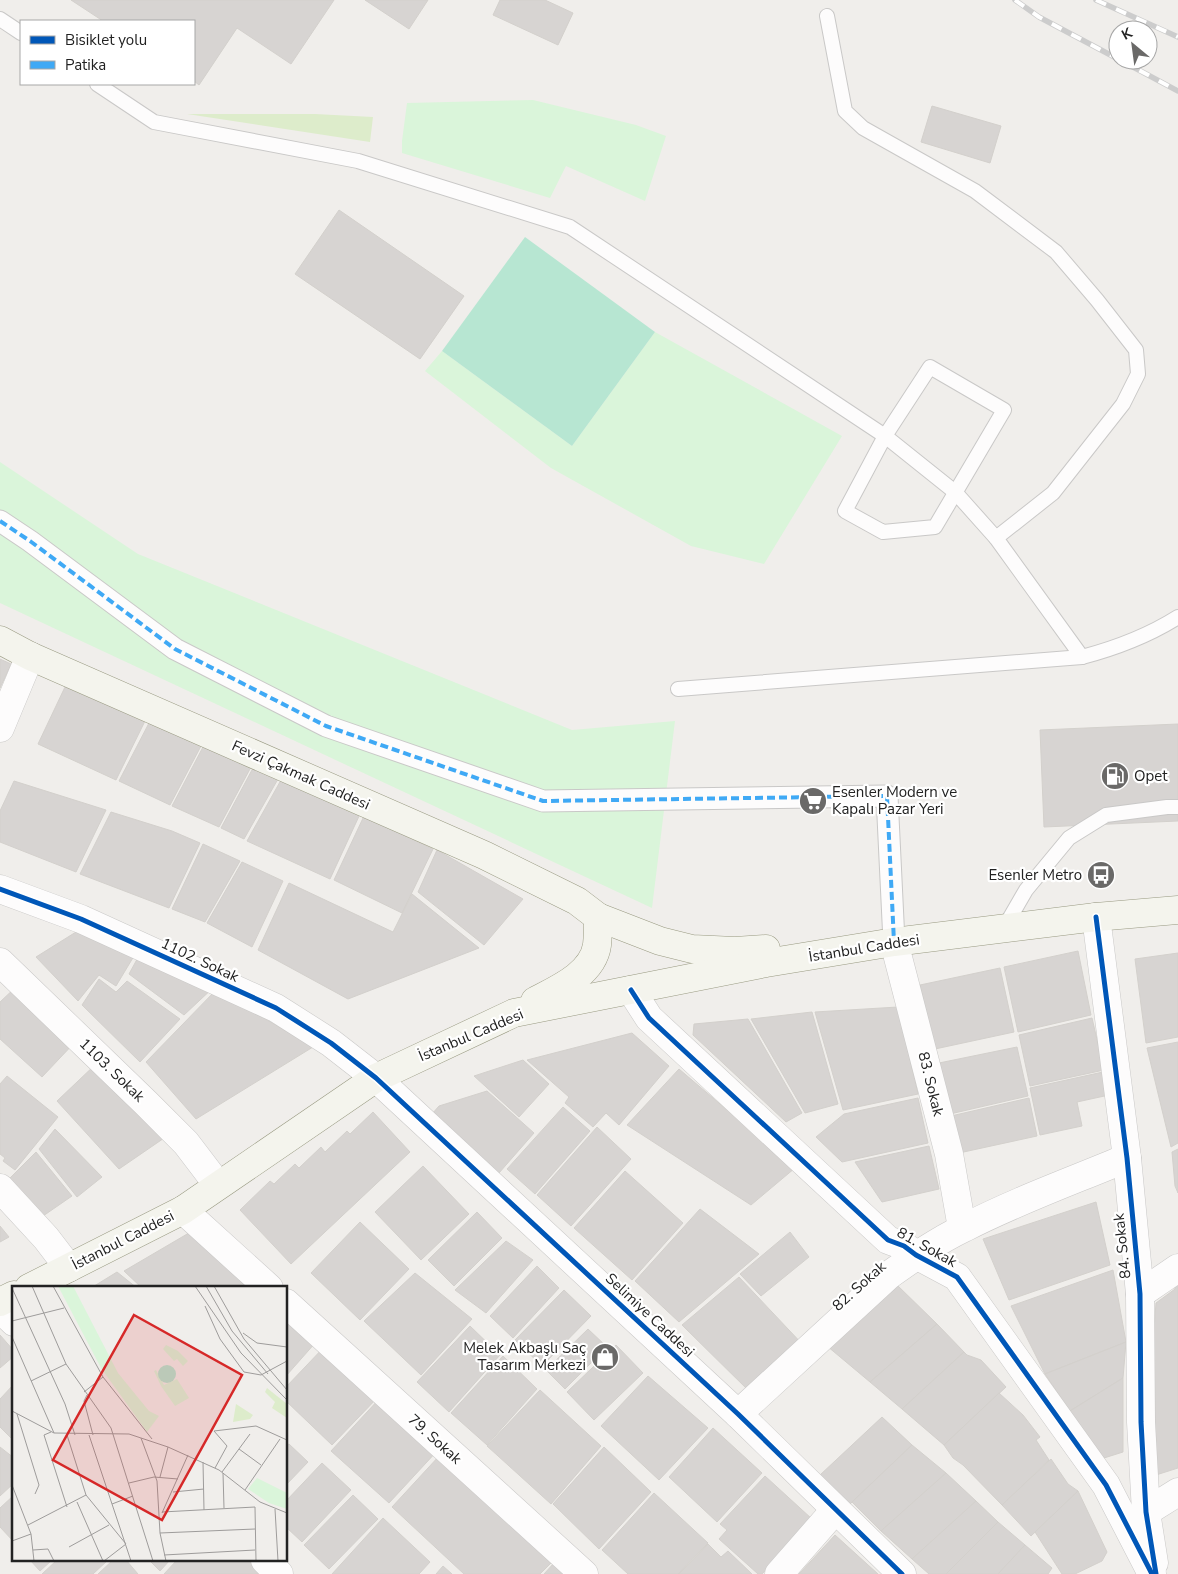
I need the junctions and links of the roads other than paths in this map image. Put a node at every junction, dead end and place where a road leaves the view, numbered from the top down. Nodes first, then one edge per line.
1 (826, 16) dead end
2 (0, 19) edge
3 (20, 32) edge
4 (98, 85) edge
5 (885, 436) junction
6 (955, 492) junction
7 (0, 521) edge
8 (996, 538) junction
9 (1178, 617) edge
10 (0, 640) edge
11 (30, 656) junction
12 (1082, 657) junction
13 (678, 689) dead end
14 (0, 728) edge
15 (1178, 807) edge
16 (0, 889) edge
17 (1178, 910) edge
18 (598, 917) junction
19 (1096, 917) junction
20 (1004, 928) junction
21 (894, 942) junction
22 (0, 962) edge
23 (631, 990) junction
24 (514, 1013) junction
25 (376, 1078) junction
26 (1126, 1158) junction
27 (218, 1186) junction
28 (0, 1188) edge
29 (183, 1210) junction
30 (962, 1228) junction
31 (916, 1255) junction
32 (69, 1268) junction
33 (1178, 1268) edge
34 (32, 1286) edge
35 (267, 1286) edge
36 (1140, 1294) junction
37 (12, 1296) edge
38 (0, 1302) edge
39 (288, 1305) edge
40 (0, 1309) edge
41 (12, 1320) edge
42 (738, 1414) junction
43 (1178, 1492) edge
44 (835, 1510) junction
45 (1146, 1512) junction
46 (267, 1562) edge
47 (279, 1574) edge
48 (584, 1574) edge
49 (780, 1574) edge
50 (902, 1574) edge
51 (1152, 1574) edge
52 (1156, 1574) edge

1 - 8 lane
2 - 3 lane
4 - 5 lane
5 - 6 lane
5 - 6 lane
5 - 6 lane
6 - 8 lane
7 - 21 street
8 - 12 lane
9 - 12 lane
10 - 11 main road, Fevzi Çakmak Caddesi
11 - 14 street
11 - 18 main road, Fevzi Çakmak Caddesi
12 - 13 lane
15 - 20 lane
16 - 25 street, 1102. Sokak
17 - 19 main road, İstanbul Caddesi
18 - 21 main road, Fevzi Çakmak Caddesi
18 - 24 main road
19 - 20 main road, İstanbul Caddesi
19 - 26 street, 84. Sokak
20 - 21 main road, İstanbul Caddesi
21 - 23 main road, İstanbul Caddesi
21 - 30 street, 83. Sokak
22 - 27 street, 1103. Sokak
23 - 24 main road, İstanbul Caddesi
23 - 31 street, 81. Sokak
24 - 25 main road, İstanbul Caddesi
25 - 27 main road, İstanbul Caddesi
25 - 42 street, Selimiye Caddesi
26 - 30 street, 82. Sokak
26 - 36 street, 84. Sokak
27 - 29 main road, İstanbul Caddesi
28 - 32 street
29 - 32 main road, İstanbul Caddesi
29 - 35 street
30 - 31 street, 82. Sokak
31 - 42 street, 82. Sokak
31 - 51 street, 81. Sokak
32 - 34 main road, İstanbul Caddesi
33 - 36 street
36 - 45 street, 84. Sokak
37 - 38 main road
39 - 48 street, 79. Sokak
40 - 41 street
42 - 44 street, Selimiye Caddesi
43 - 45 street
44 - 49 street
44 - 50 street, Selimiye Caddesi
45 - 52 street, 84. Sokak
46 - 47 street

